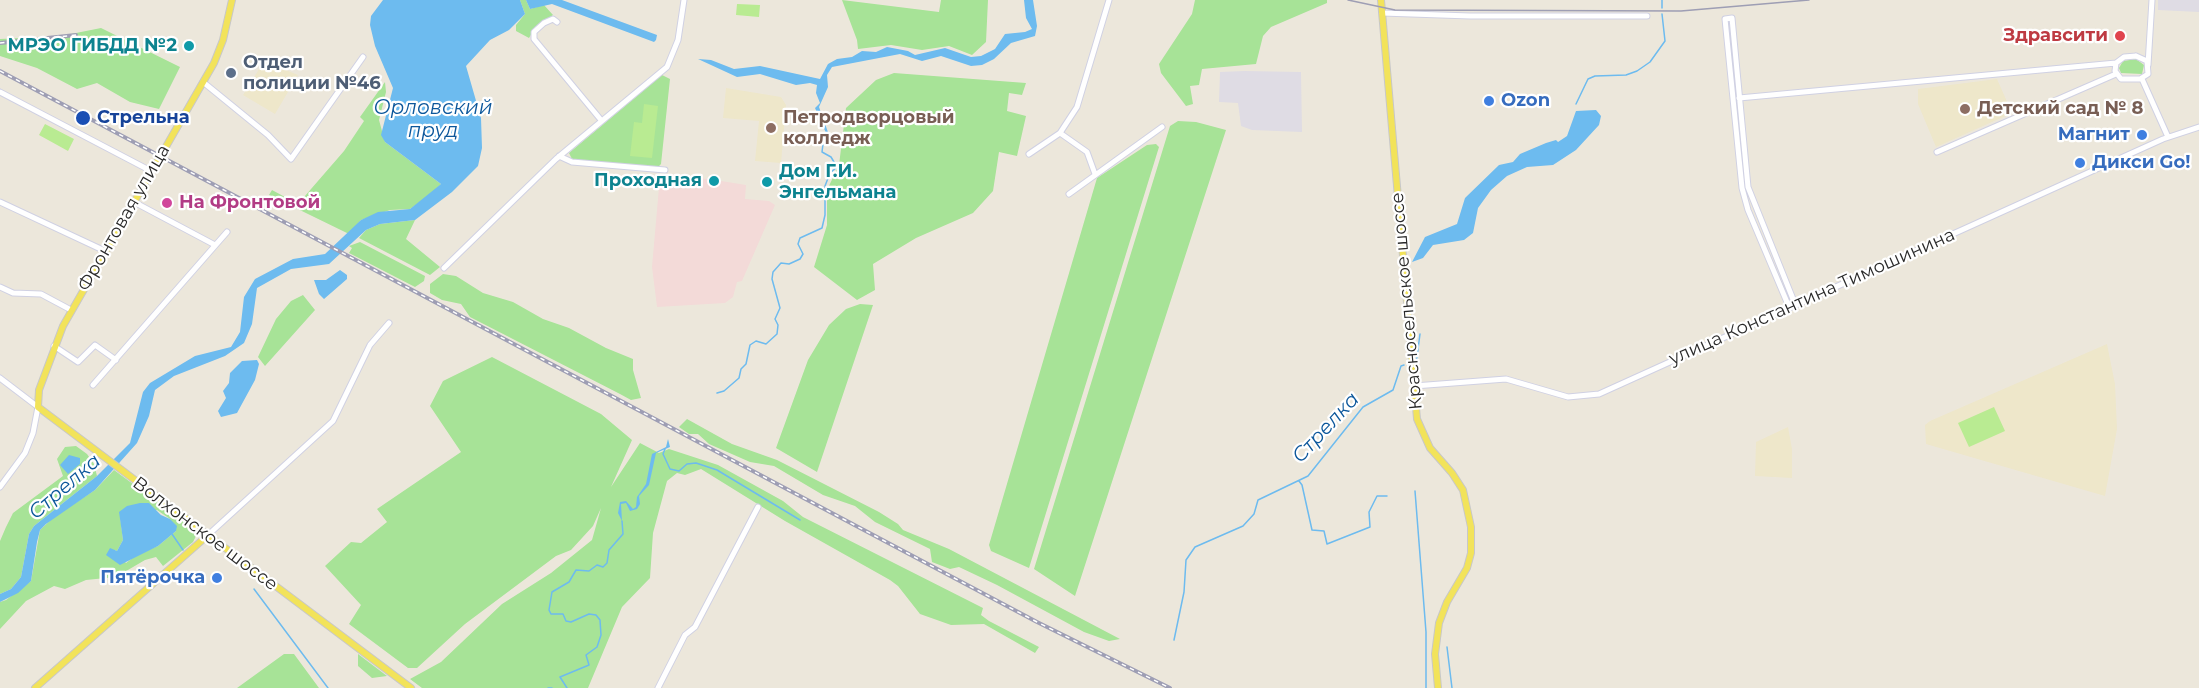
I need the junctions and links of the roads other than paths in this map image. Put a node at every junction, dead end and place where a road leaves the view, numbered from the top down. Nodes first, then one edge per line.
1 (232, 0) edge
2 (684, 0) edge
3 (1109, 0) edge
4 (1381, 0) edge
5 (2152, 0) edge
6 (1382, 13) junction
7 (1647, 16) dead end
8 (557, 22) dead end
9 (363, 57) dead end
10 (2116, 63) junction
11 (2148, 64) junction
12 (2116, 74) junction
13 (2142, 79) junction
14 (203, 82) junction
15 (0, 92) edge
16 (1739, 98) junction
17 (601, 120) junction
18 (1162, 127) dead end
19 (2199, 127) edge
20 (1060, 133) junction
21 (2168, 137) junction
22 (1937, 153) dead end
23 (1029, 154) dead end
24 (559, 156) junction
25 (665, 170) dead end
26 (151, 171) junction
27 (1095, 174) junction
28 (1069, 194) dead end
29 (0, 202) edge
30 (134, 202) junction
31 (227, 232) dead end
32 (215, 245) junction
33 (105, 251) junction
34 (444, 268) dead end
35 (0, 286) edge
36 (1792, 305) junction
37 (71, 310) junction
38 (389, 322) dead end
39 (54, 346) junction
40 (116, 360) junction
41 (0, 378) edge
42 (93, 385) dead end
43 (1414, 386) junction
44 (38, 407) junction
45 (1, 484) edge
46 (758, 507) dead end
47 (208, 535) junction
48 (36, 688) edge
49 (411, 688) edge
50 (658, 688) edge
51 (1438, 688) edge

1 - 14 main road, Фронтовая улица
2 - 17 street
3 - 20 street
4 - 6 main road, Красносельское шоссе
5 - 11 street
6 - 7 street
6 - 43 main road, Красносельское шоссе
8 - 17 street
9 - 14 street
10 - 11 street
10 - 12 street
10 - 16 street
11 - 13 street
12 - 13 street
12 - 22 street
13 - 21 street
14 - 26 main road, Фронтовая улица
15 - 26 street
16 - 36 street
16 - 36 street
17 - 24 street
18 - 27 street
19 - 21 street, улица Константина Тимошинина
20 - 23 street
20 - 27 street
21 - 36 street, улица Константина Тимошинина
24 - 25 street
24 - 34 street
26 - 30 main road, Фронтовая улица
27 - 28 street
29 - 33 street
30 - 32 street
30 - 33 main road, Фронтовая улица
31 - 32 street
32 - 40 street
33 - 37 main road, Фронтовая улица
35 - 37 street
36 - 43 street, улица Константина Тимошинина
37 - 39 main road, Фронтовая улица
38 - 47 street
39 - 40 street
39 - 44 main road, Фронтовая улица
40 - 42 street
41 - 44 street, Волхонское шоссе
43 - 51 main road, Красносельское шоссе
44 - 45 street
44 - 47 main road, Волхонское шоссе
46 - 50 street
47 - 48 main road
47 - 49 main road, Волхонское шоссе

